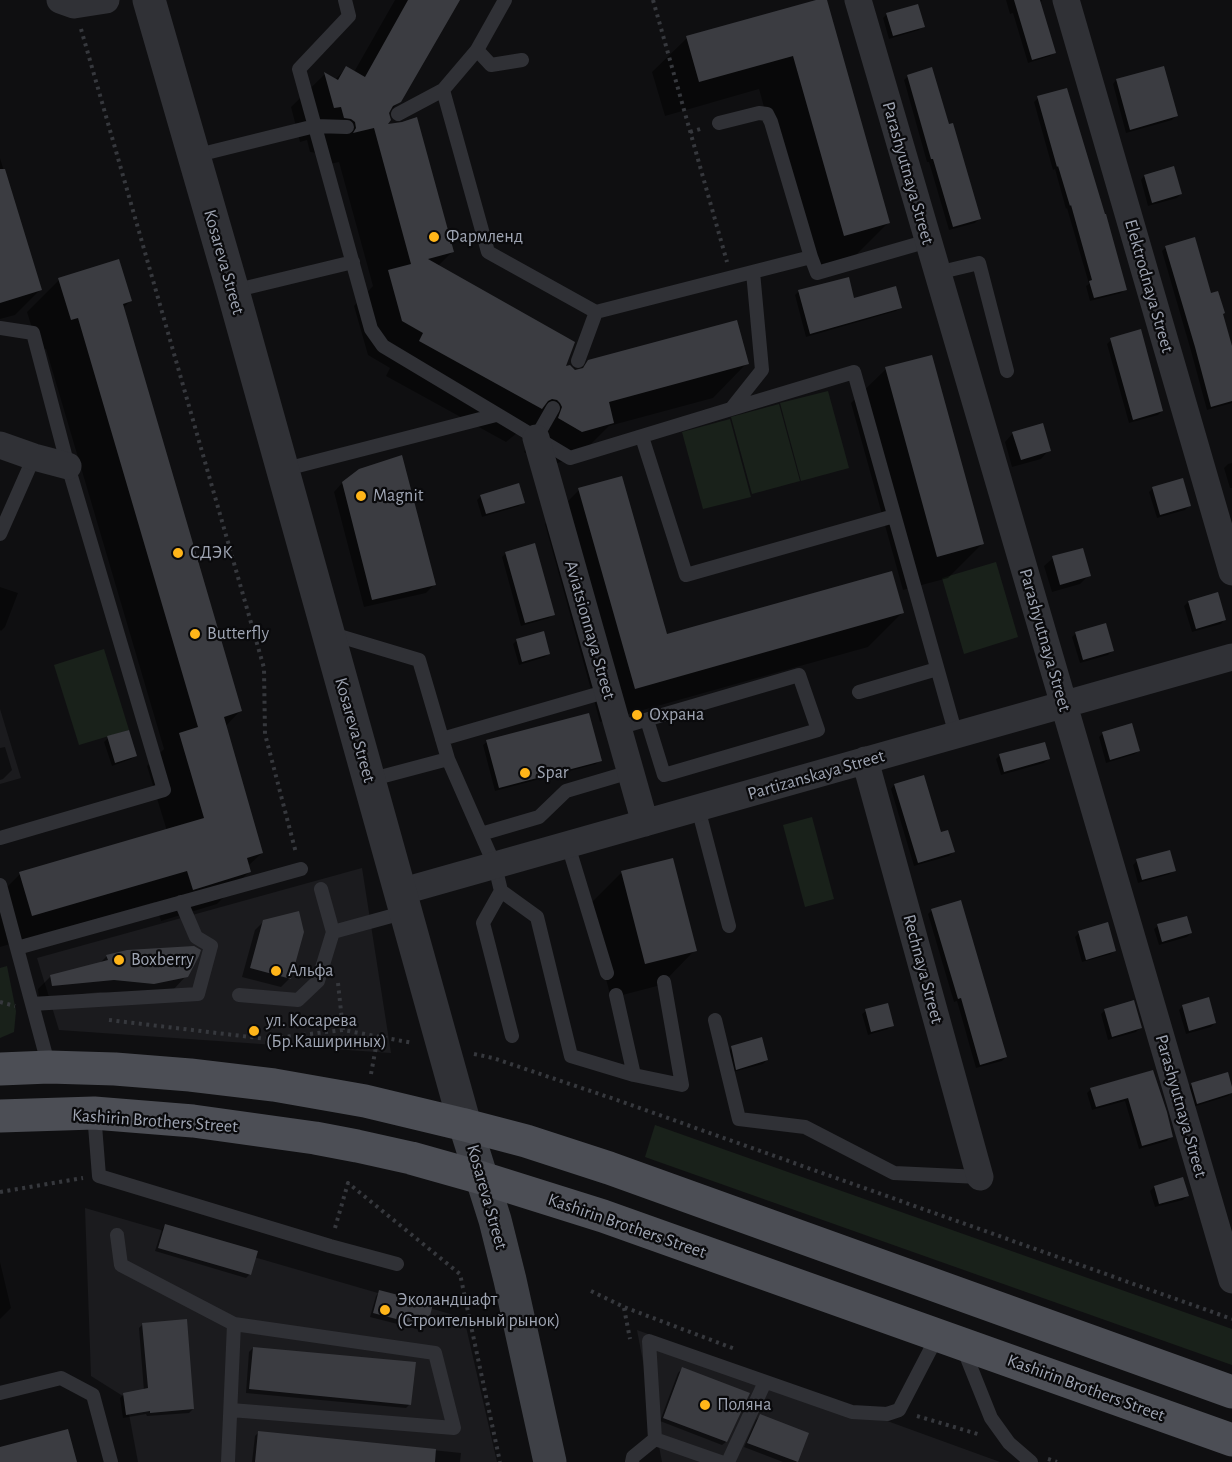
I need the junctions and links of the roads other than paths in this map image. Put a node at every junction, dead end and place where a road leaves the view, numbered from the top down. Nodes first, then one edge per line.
1 (106, 0) edge
2 (149, 0) edge
3 (345, 0) edge
4 (505, 0) edge
5 (858, 0) edge
6 (1066, 0) edge
7 (67, 2) edge
8 (477, 50) junction
9 (522, 60) dead end
10 (443, 90) junction
11 (398, 114) dead end
12 (719, 123) dead end
13 (315, 126) junction
14 (347, 127) dead end
15 (194, 156) junction
16 (928, 241) junction
17 (811, 257) junction
18 (353, 262) junction
19 (753, 272) junction
20 (937, 273) junction
21 (233, 291) junction
22 (596, 312) junction
23 (0, 328) edge
24 (578, 361) dead end
25 (1007, 371) dead end
26 (553, 408) dead end
27 (731, 409) junction
28 (496, 415) junction
29 (642, 436) junction
30 (536, 438) junction
31 (0, 445) edge
32 (34, 457) junction
33 (68, 466) junction
34 (282, 470) junction
35 (894, 516) junction
36 (0, 534) edge
37 (1232, 572) edge
38 (327, 632) junction
39 (1232, 657) edge
40 (937, 669) junction
41 (608, 691) junction
42 (859, 692) dead end
43 (1064, 704) junction
44 (647, 720) junction
45 (618, 728) junction
46 (956, 735) junction
47 (442, 739) junction
48 (448, 759) junction
49 (866, 760) junction
50 (630, 772) junction
51 (369, 780) junction
52 (698, 808) junction
53 (645, 823) junction
54 (481, 834) junction
55 (0, 838) edge
56 (568, 845) junction
57 (301, 869) road end
58 (498, 878) junction
59 (0, 885) edge
60 (321, 889) dead end
61 (181, 902) junction
62 (403, 902) junction
63 (729, 926) dead end
64 (333, 932) junction
65 (17, 948) junction
66 (607, 973) dead end
67 (664, 982) dead end
68 (239, 995) dead end
69 (616, 995) dead end
70 (33, 1008) junction
71 (715, 1020) dead end
72 (512, 1036) dead end
73 (49, 1067) junction
74 (0, 1068) edge
75 (634, 1075) junction
76 (94, 1113) junction
77 (0, 1116) edge
78 (465, 1125) junction
79 (980, 1177) joint
80 (482, 1178) junction
81 (117, 1234) dead end
82 (397, 1264) dead end
83 (1232, 1280) edge
84 (234, 1324) junction
85 (950, 1339) junction
86 (765, 1382) junction
87 (1232, 1392) edge
88 (0, 1393) edge
89 (231, 1410) junction
90 (655, 1439) junction
91 (1232, 1440) edge
92 (727, 1460) edge
93 (111, 1462) edge
94 (228, 1462) edge
95 (550, 1462) edge
96 (632, 1462) edge
97 (744, 1462) edge
98 (1031, 1462) edge

1 - 7 street
2 - 15 street, Kosareva Street
3 - 13 lane
4 - 8 lane
5 - 16 street, Parashyutnaya Street
6 - 37 street, Elektrodnaya Street
8 - 9 lane
8 - 10 lane
10 - 11 lane
10 - 22 lane
12 - 17 lane
13 - 14 lane
13 - 15 lane
13 - 18 lane
15 - 21 street, Kosareva Street
16 - 17 lane
16 - 20 street, Parashyutnaya Street
17 - 19 lane
18 - 21 lane
18 - 28 lane
19 - 22 lane
19 - 27 lane
20 - 25 lane
20 - 43 street, Parashyutnaya Street
21 - 34 street, Kosareva Street
22 - 24 lane
23 - 33 lane
26 - 30 lane
27 - 29 lane
27 - 35 lane
28 - 30 lane
28 - 34 lane
29 - 30 lane
29 - 35 lane
30 - 41 street, Aviatsionnaya Street
31 - 32 street
32 - 33 street
32 - 36 lane
33 - 55 lane
34 - 38 street, Kosareva Street
35 - 40 lane
38 - 47 lane
38 - 51 street, Kosareva Street
39 - 43 street, Partizanskaya Street
40 - 42 lane
40 - 46 lane
41 - 45 street, Aviatsionnaya Street
41 - 47 lane
43 - 46 street, Partizanskaya Street
43 - 83 street, Parashyutnaya Street
44 - 44 lane
44 - 45 lane
45 - 50 street, Aviatsionnaya Street
46 - 49 street, Partizanskaya Street
47 - 48 lane
48 - 51 lane
48 - 54 lane
49 - 52 street, Partizanskaya Street
49 - 79 street, Rechnaya Street
50 - 53 street, Aviatsionnaya Street
50 - 54 lane
51 - 62 street, Kosareva Street
52 - 53 street, Partizanskaya Street
52 - 63 lane
53 - 56 street, Partizanskaya Street
54 - 58 lane
56 - 58 street, Partizanskaya Street
56 - 66 lane
57 - 61 lane
58 - 62 street, Partizanskaya Street
58 - 72 lane
58 - 75 lane
59 - 65 lane
60 - 64 lane
61 - 65 lane
61 - 70 lane
62 - 64 lane
62 - 78 street, Kosareva Street
64 - 68 lane
65 - 70 lane
67 - 75 lane
69 - 75 lane
70 - 73 lane
71 - 79 lane
73 - 74 main road
73 - 78 main road
76 - 77 main road, Kashirin Brothers Street
76 - 80 main road, Kashirin Brothers Street
76 - 82 lane
78 - 80 main road, Kosareva Street
78 - 87 main road
80 - 85 main road, Kashirin Brothers Street
80 - 95 main road, Kosareva Street
81 - 84 lane
84 - 89 lane
84 - 89 lane
85 - 86 lane
85 - 91 main road, Kashirin Brothers Street
85 - 98 lane
86 - 90 lane
86 - 92 lane
88 - 93 lane
89 - 94 lane
90 - 92 lane
90 - 96 lane
92 - 97 lane

